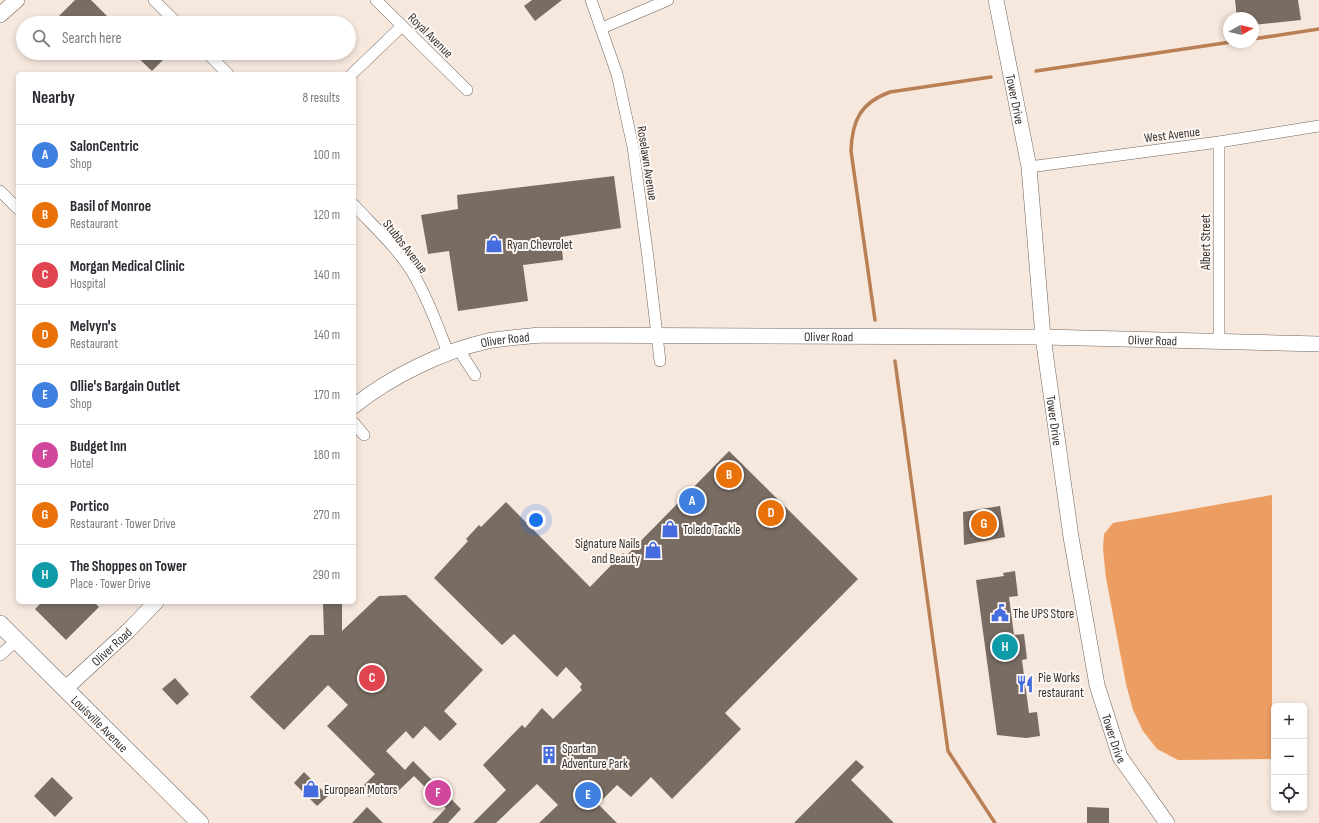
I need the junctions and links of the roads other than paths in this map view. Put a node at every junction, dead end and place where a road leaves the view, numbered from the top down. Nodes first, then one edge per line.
1 (17, 0) edge
2 (154, 0) edge
3 (376, 0) edge
4 (591, 0) edge
5 (668, 0) edge
6 (996, 0) edge
7 (0, 15) edge
8 (170, 16) edge
9 (402, 26) junction
10 (602, 28) junction
11 (214, 60) edge
12 (226, 72) edge
13 (354, 72) edge
14 (466, 90) dead end
15 (1319, 126) edge
16 (1219, 142) junction
17 (1029, 167) junction
18 (0, 191) edge
19 (16, 207) edge
20 (356, 207) edge
21 (657, 335) junction
22 (1043, 337) junction
23 (1219, 342) junction
24 (1319, 344) edge
25 (454, 351) junction
26 (660, 361) dead end
27 (475, 375) dead end
28 (356, 405) edge
29 (356, 425) edge
30 (364, 435) dead end
31 (154, 604) edge
32 (0, 624) edge
33 (16, 641) junction
34 (0, 655) edge
35 (65, 689) junction
36 (200, 823) edge
37 (1167, 823) edge

1 - 7 street
2 - 8 street
3 - 9 street, Royal Avenue
4 - 10 street, Roselawn Avenue
5 - 10 street
6 - 17 street, Tower Drive
9 - 13 street
9 - 14 street, Royal Avenue
10 - 21 street, Roselawn Avenue
11 - 12 street
15 - 16 street, West Avenue
16 - 17 street, West Avenue
16 - 23 street, Albert Street
17 - 22 street, Tower Drive
18 - 19 street
20 - 25 street, Stubbs Avenue
21 - 22 street, Oliver Road
21 - 25 street, Oliver Road
21 - 26 street, Roselawn Avenue
22 - 23 street, Oliver Road
22 - 37 street, Tower Drive
23 - 24 street, Oliver Road
25 - 27 street, Stubbs Avenue
25 - 28 street, Oliver Road
29 - 30 street
31 - 35 street, Oliver Road
32 - 33 main road, Louisville Avenue
33 - 34 street
33 - 35 main road, Louisville Avenue
35 - 36 main road, Louisville Avenue

